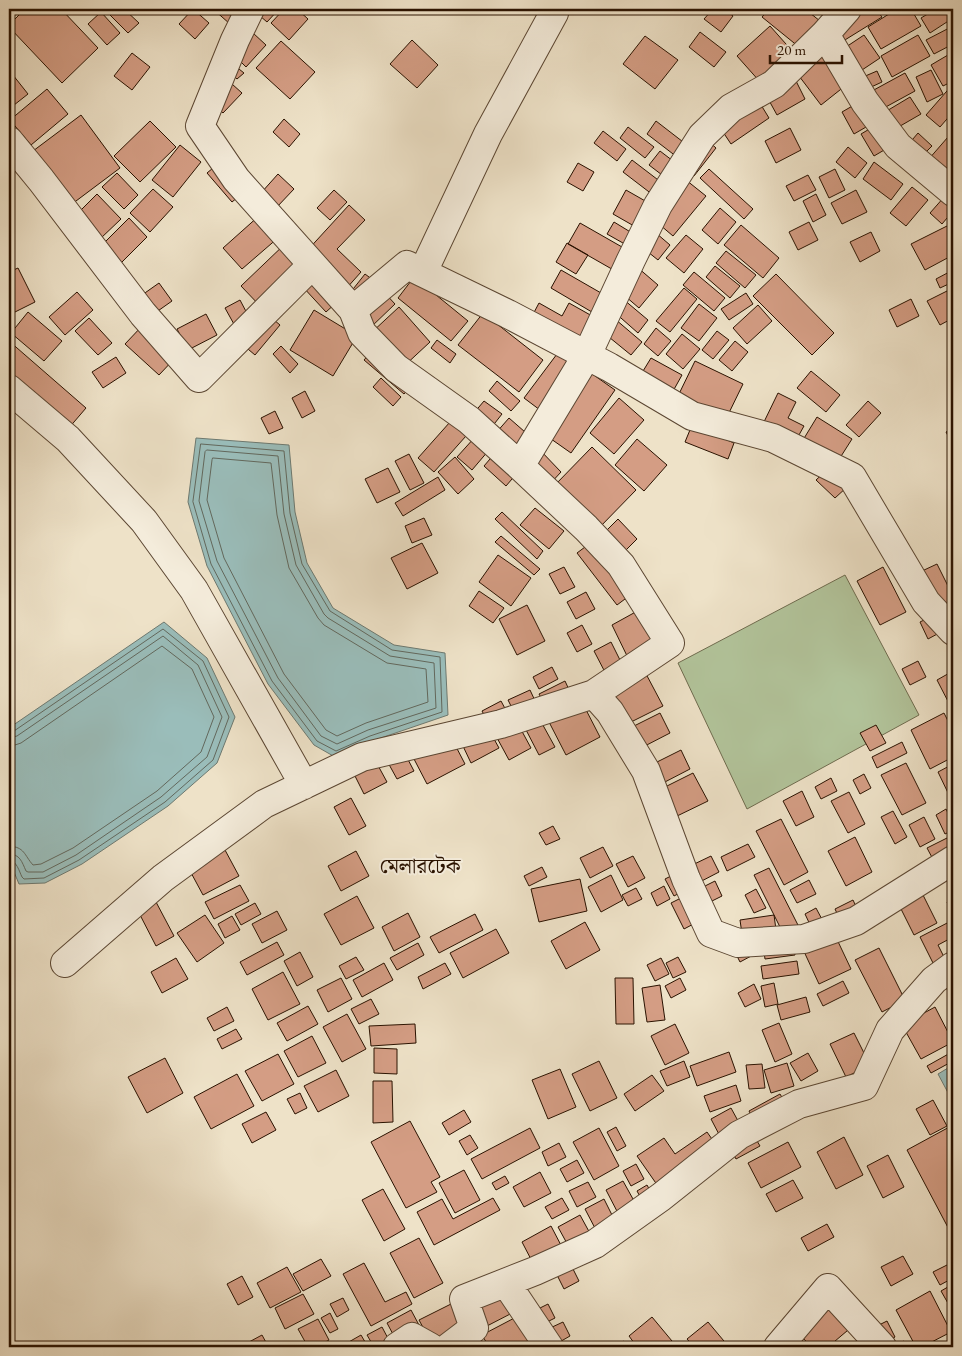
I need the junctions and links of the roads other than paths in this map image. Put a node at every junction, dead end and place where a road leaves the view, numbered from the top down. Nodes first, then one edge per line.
1 (250, 9) edge
2 (555, 9) edge
3 (834, 17) edge
4 (9, 141) edge
5 (953, 192) edge
6 (312, 265) junction
7 (422, 272) junction
8 (352, 310) junction
9 (587, 355) junction
10 (9, 388) edge
11 (520, 466) junction
12 (952, 628) edge
13 (594, 694) junction
14 (304, 785) junction
15 (953, 860) edge
16 (65, 963) dead end
17 (953, 966) edge
18 (506, 1283) junction
19 (397, 1347) edge
20 (430, 1347) edge
21 (449, 1347) edge
22 (549, 1347) edge
23 (778, 1347) edge
24 (882, 1347) edge

1 - 6 street
2 - 7 street
3 - 5 street
3 - 9 street
4 - 6 street
6 - 8 street
7 - 8 street
7 - 9 street
8 - 11 street
9 - 11 street
9 - 12 street
10 - 14 street
11 - 13 street
13 - 14 street
13 - 15 street
14 - 16 street
17 - 18 street
18 - 21 street
18 - 22 street
19 - 20 street
23 - 24 street

